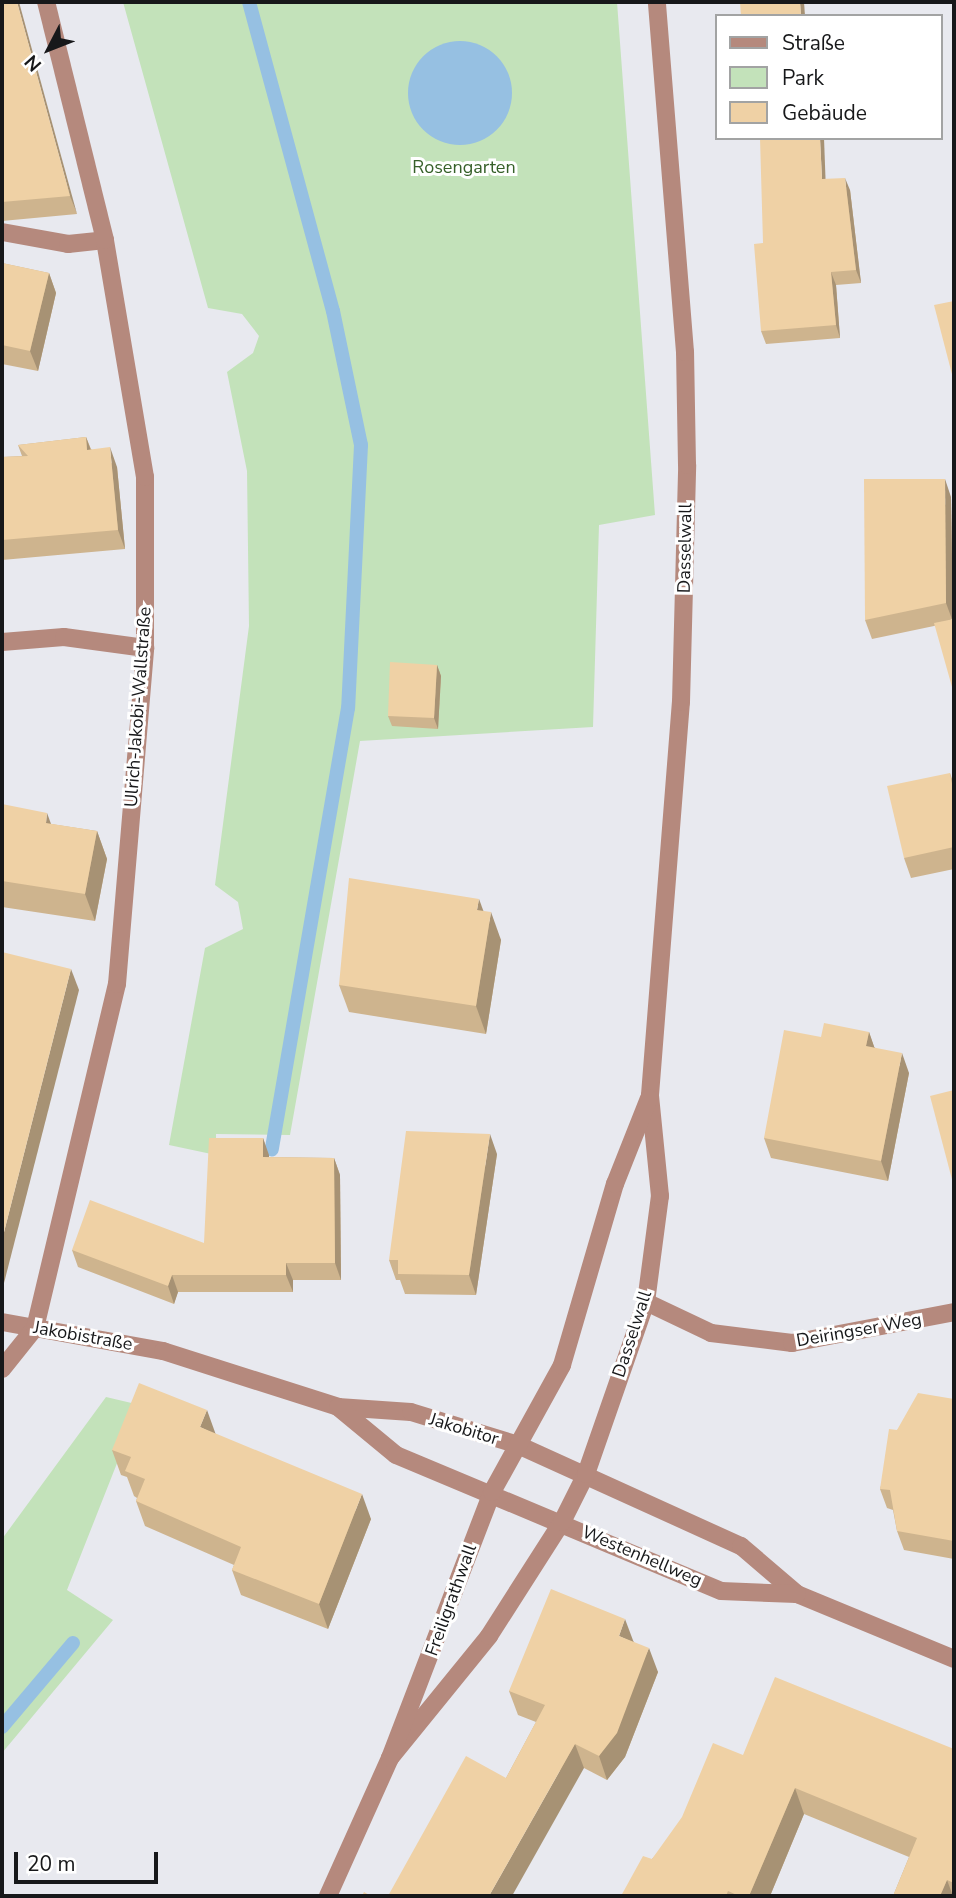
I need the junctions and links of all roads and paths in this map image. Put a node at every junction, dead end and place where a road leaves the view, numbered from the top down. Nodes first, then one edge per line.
1 (46, 2) edge
2 (657, 2) edge
3 (2, 232) edge
4 (105, 240) junction
5 (2, 642) edge
6 (145, 648) junction
7 (650, 1095) junction
8 (646, 1303) junction
9 (954, 1312) edge
10 (2, 1322) edge
11 (34, 1328) junction
12 (163, 1351) joint
13 (2, 1368) edge
14 (338, 1407) junction
15 (518, 1446) junction
16 (586, 1474) junction
17 (492, 1492) junction
18 (562, 1522) junction
19 (797, 1594) junction
20 (954, 1658) edge
21 (390, 1758) junction
22 (328, 1896) edge

1 - 4 street, Ulrich-Jakobi-Wallstraße
2 - 7 street, Dasselwall
3 - 4 street
4 - 6 street, Ulrich-Jakobi-Wallstraße
5 - 6 street
6 - 11 street, Ulrich-Jakobi-Wallstraße
7 - 8 street, Dasselwall
7 - 15 street, Dasselwall
8 - 9 street, Deiringser Weg
8 - 16 street, Dasselwall
10 - 11 street, Jakobistraße
11 - 12 street, Jakobistraße
11 - 13 street
12 - 14 street, Jakobitor
14 - 15 street, Jakobitor
14 - 17 street, Jakobitor
15 - 16 street, Jakobitor
15 - 17 street, Freiligrathwall
16 - 18 street, Dasselwall
16 - 19 street, Westenhellweg
17 - 18 street, Westenhellweg
17 - 21 street, Freiligrathwall
18 - 19 street, Westenhellweg
18 - 21 street, Freiligrathwall
19 - 20 street, Westenhellweg
21 - 22 street, Freiligrathwall

